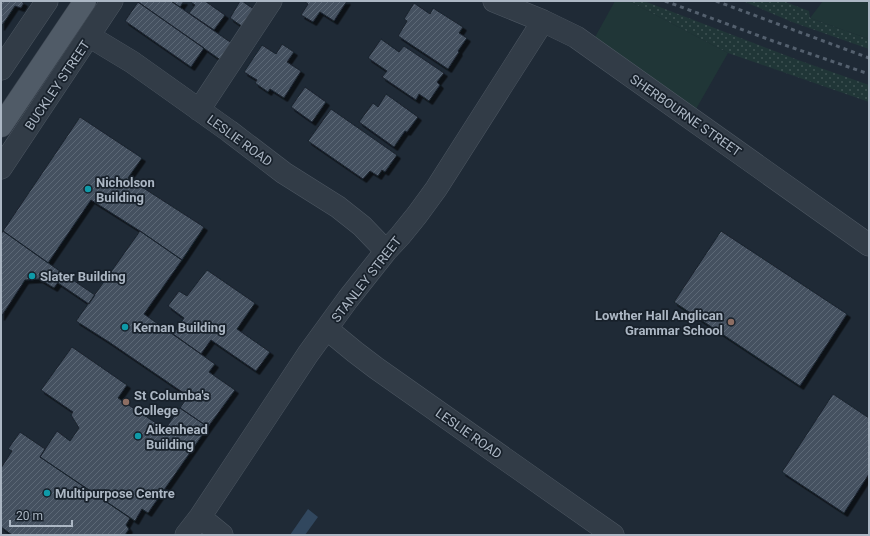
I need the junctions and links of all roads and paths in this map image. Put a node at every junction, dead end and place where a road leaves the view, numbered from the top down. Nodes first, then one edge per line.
1 (85, 1) edge
2 (112, 1) edge
3 (271, 1) edge
4 (494, 1) edge
5 (42, 2) edge
6 (543, 21) junction
7 (89, 36) junction
8 (1, 69) edge
9 (199, 110) junction
10 (1, 126) edge
11 (1, 168) edge
12 (869, 245) edge
13 (386, 251) junction
14 (327, 328) junction
15 (200, 517) junction
16 (186, 535) edge
17 (222, 535) edge
18 (613, 535) edge

1 - 10 main road, BUCKLEY STREET
2 - 7 street, BUCKLEY STREET
3 - 9 street
4 - 6 street, SHERBOURNE STREET
5 - 8 street
6 - 12 street, SHERBOURNE STREET
6 - 13 street, STANLEY STREET
7 - 9 street, LESLIE ROAD
7 - 11 street, BUCKLEY STREET
9 - 13 street, LESLIE ROAD
13 - 14 street, STANLEY STREET
14 - 15 street, STANLEY STREET
14 - 18 street, LESLIE ROAD
15 - 16 street, STANLEY STREET
15 - 17 street

